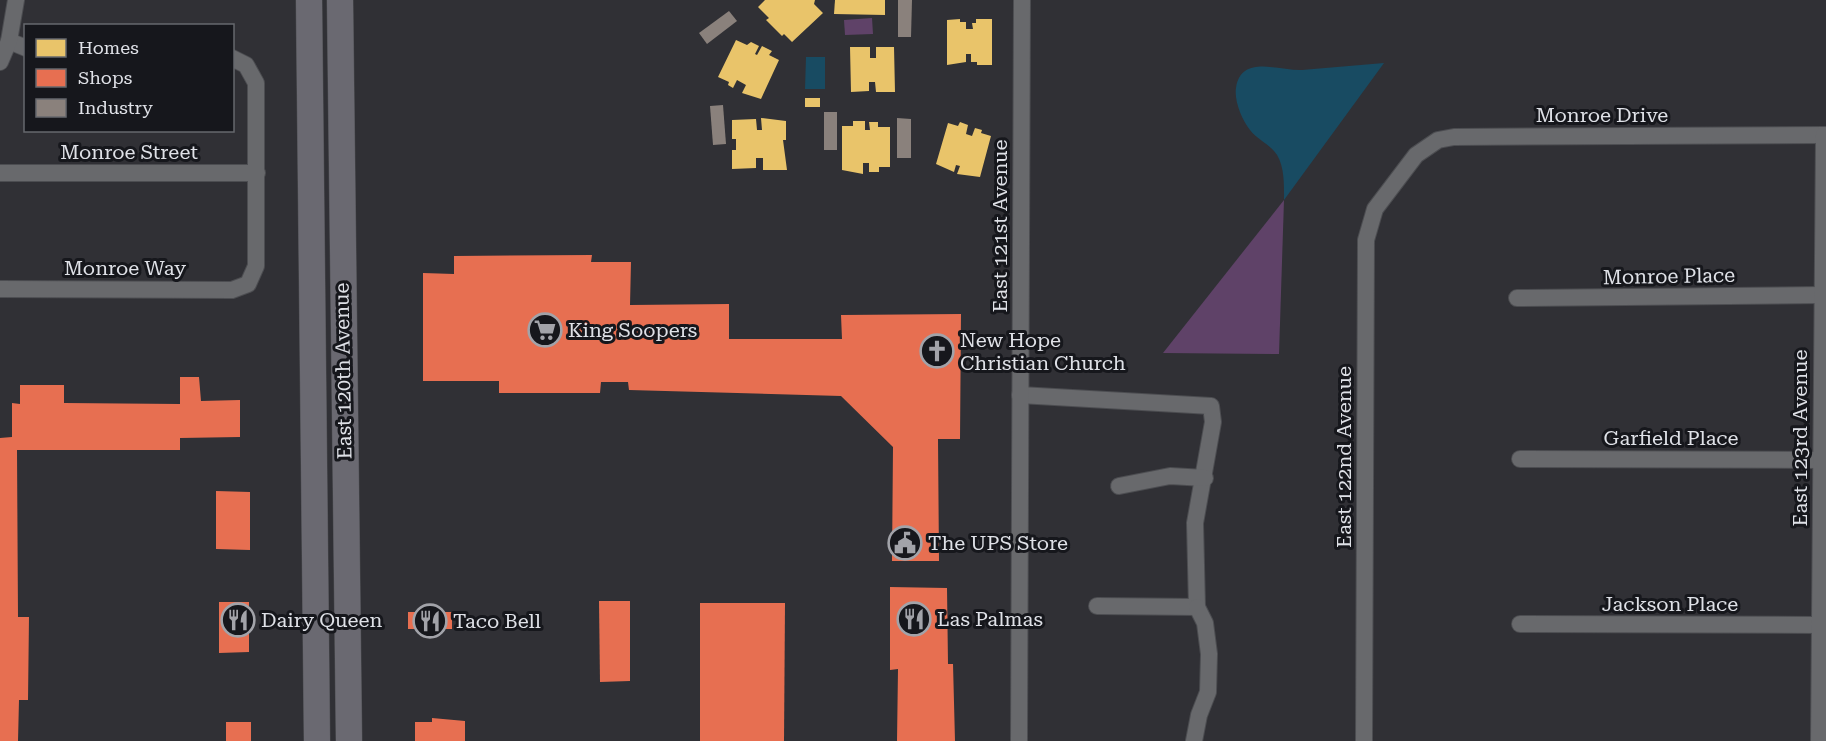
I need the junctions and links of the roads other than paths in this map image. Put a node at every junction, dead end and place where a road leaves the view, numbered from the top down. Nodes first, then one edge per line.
1 (16, 0) edge
2 (309, 0) edge
3 (340, 0) edge
4 (1022, 0) edge
5 (9, 41) junction
6 (24, 47) edge
7 (234, 59) edge
8 (0, 62) edge
9 (1825, 135) edge
10 (0, 173) edge
11 (257, 173) junction
12 (1396, 181) joint
13 (0, 289) edge
14 (1822, 295) junction
15 (1517, 298) dead end
16 (1020, 395) junction
17 (1520, 459) dead end
18 (1821, 460) junction
19 (1205, 478) junction
20 (1119, 486) dead end
21 (1097, 606) dead end
22 (1197, 608) junction
23 (1520, 624) dead end
24 (1820, 625) junction
25 (317, 741) edge
26 (349, 741) edge
27 (1019, 741) edge
28 (1194, 741) edge
29 (1364, 741) edge
30 (1819, 741) edge

1 - 5 street
2 - 25 main road, East 120th Avenue
3 - 26 main road, East 120th Avenue
4 - 16 street, East 121st Avenue
5 - 6 street
5 - 8 street
7 - 11 street
9 - 12 street, Monroe Drive
9 - 14 street, East 123rd Avenue
10 - 11 street, Monroe Street
11 - 13 street, Monroe Way
12 - 29 street, East 122nd Avenue
14 - 15 street, Monroe Place
14 - 18 street, East 123rd Avenue
16 - 19 street
16 - 27 street, East 121st Avenue
17 - 18 street, Garfield Place
18 - 24 street, East 123rd Avenue
19 - 20 street
19 - 22 street
21 - 22 street
22 - 28 street
23 - 24 street, Jackson Place
24 - 30 street, East 123rd Avenue

